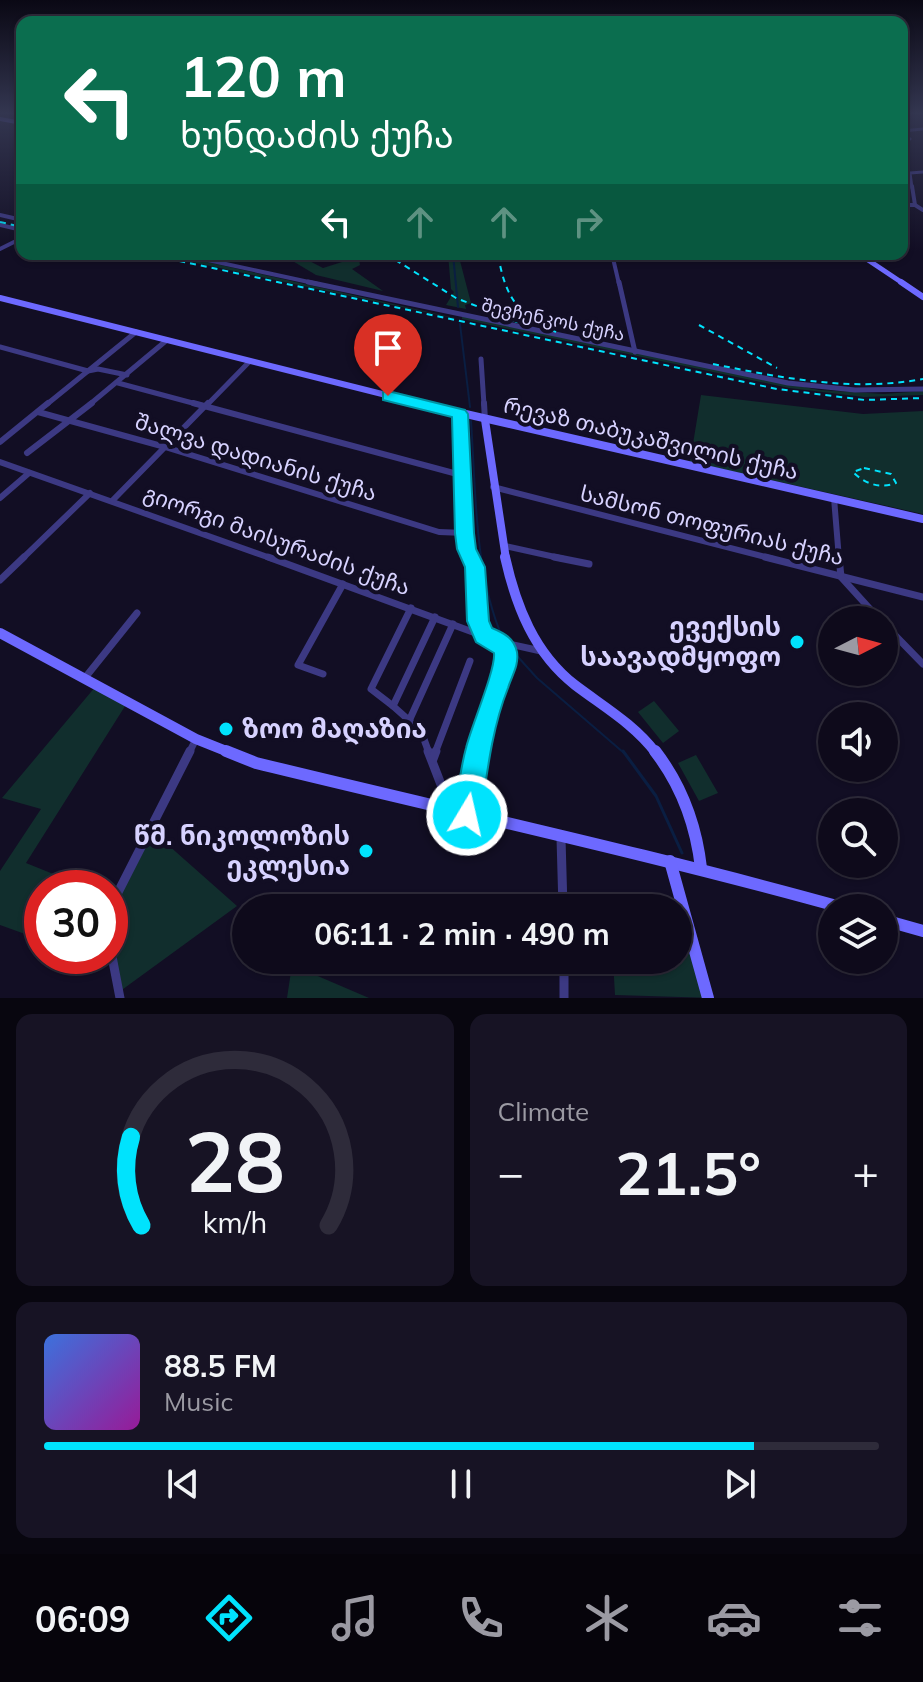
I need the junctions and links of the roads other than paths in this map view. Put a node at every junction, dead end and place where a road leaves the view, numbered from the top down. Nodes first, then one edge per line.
1 (923, 172) edge
2 (908, 205) edge
3 (915, 205) junction
4 (923, 210) edge
5 (208, 260) edge
6 (613, 260) edge
7 (868, 260) edge
8 (923, 297) edge
9 (0, 298) edge
10 (136, 332) junction
11 (167, 340) junction
12 (0, 347) edge
13 (635, 352) junction
14 (481, 359) dead end
15 (250, 361) junction
16 (88, 371) junction
17 (127, 375) junction
18 (118, 383) junction
19 (923, 389) edge
20 (205, 407) junction
21 (38, 412) junction
22 (460, 414) junction
23 (69, 420) junction
24 (485, 420) junction
25 (0, 442) edge
26 (165, 447) junction
27 (27, 453) dead end
28 (0, 462) edge
29 (29, 473) junction
30 (461, 475) junction
31 (493, 487) junction
32 (90, 493) junction
33 (0, 498) edge
34 (834, 498) junction
35 (113, 500) junction
36 (923, 519) edge
37 (465, 533) junction
38 (505, 546) junction
39 (589, 564) dead end
40 (841, 577) junction
41 (0, 580) edge
42 (343, 584) junction
43 (923, 597) edge
44 (867, 606) edge
45 (411, 608) junction
46 (137, 613) dead end
47 (435, 617) junction
48 (453, 624) junction
49 (0, 633) edge
50 (484, 635) junction
51 (898, 638) edge
52 (500, 642) junction
53 (541, 651) junction
54 (470, 661) dead end
55 (923, 664) edge
56 (323, 674) dead end
57 (84, 679) junction
58 (393, 706) junction
59 (409, 721) junction
60 (196, 739) junction
61 (433, 759) junction
62 (443, 809) junction
63 (467, 815) junction
64 (561, 838) junction
65 (670, 861) junction
66 (701, 868) junction
67 (128, 873) edge
68 (563, 894) edge
69 (818, 901) edge
70 (898, 924) edge
71 (923, 931) edge
72 (115, 974) edge
73 (564, 974) edge
74 (120, 998) edge
75 (564, 998) edge
76 (708, 998) edge

1 - 3 street
2 - 3 street
3 - 4 street
5 - 13 street, შევჩენკოს ქუჩა
6 - 13 street
7 - 8 main road
9 - 10 main road, რევაზ თაბუკაშვილის ქუჩა
10 - 11 main road, რევაზ თაბუკაშვილის ქუჩა
10 - 16 street
11 - 15 main road, რევაზ თაბუკაშვილის ქუჩა
11 - 17 street
12 - 16 street
13 - 19 street, შევჩენკოს ქუჩა
14 - 24 street
15 - 20 street
15 - 22 main road, რევაზ თაბუკაშვილის ქუჩა
16 - 17 street
16 - 21 street
17 - 18 street
18 - 20 street
18 - 23 street
20 - 26 street
20 - 30 street
21 - 23 street, შალვა დადიანის ქუჩა
21 - 25 street
22 - 24 main road, რევაზ თაბუკაშვილის ქუჩა
22 - 30 street
23 - 26 street, შალვა დადიანის ქუჩა
23 - 27 street
24 - 31 main road
24 - 34 main road, რევაზ თაბუკაშვილის ქუჩა
26 - 35 street
26 - 37 street, შალვა დადიანის ქუჩა
28 - 29 street, გიორგი მაისურაძის ქუჩა
29 - 32 street, გიორგი მაისურაძის ქუჩა
29 - 33 street
30 - 37 street
31 - 38 main road
31 - 40 street, სამსონ თოფურიას ქუჩა
32 - 35 street, გიორგი მაისურაძის ქუჩა
32 - 41 street
34 - 36 main road, რევაზ თაბუკაშვილის ქუჩა
34 - 40 street
35 - 42 street, გიორგი მაისურაძის ქუჩა
37 - 50 street
38 - 39 street
38 - 53 main road
40 - 43 street, სამსონ თოფურიას ქუჩა
40 - 44 street
42 - 45 street, გიორგი მაისურაძის ქუჩა
42 - 56 street
45 - 47 street, გიორგი მაისურაძის ქუჩა
45 - 58 street
46 - 57 street
47 - 48 street, გიორგი მაისურაძის ქუჩა
47 - 58 street
48 - 50 street, გიორგი მაისურაძის ქუჩა
48 - 59 street
49 - 57 main road
50 - 52 street, გიორგი მაისურაძის ქუჩა
51 - 55 street
52 - 53 street, გიორგი მაისურაძის ქუჩა
52 - 63 street
53 - 66 main road
54 - 61 street
57 - 60 main road
58 - 59 street
59 - 61 street
60 - 62 main road
60 - 67 street
61 - 62 street
62 - 63 main road
63 - 64 main road
64 - 65 main road
64 - 68 street
65 - 66 main road
65 - 76 main road
66 - 69 main road
70 - 71 main road
72 - 74 street
73 - 75 street

